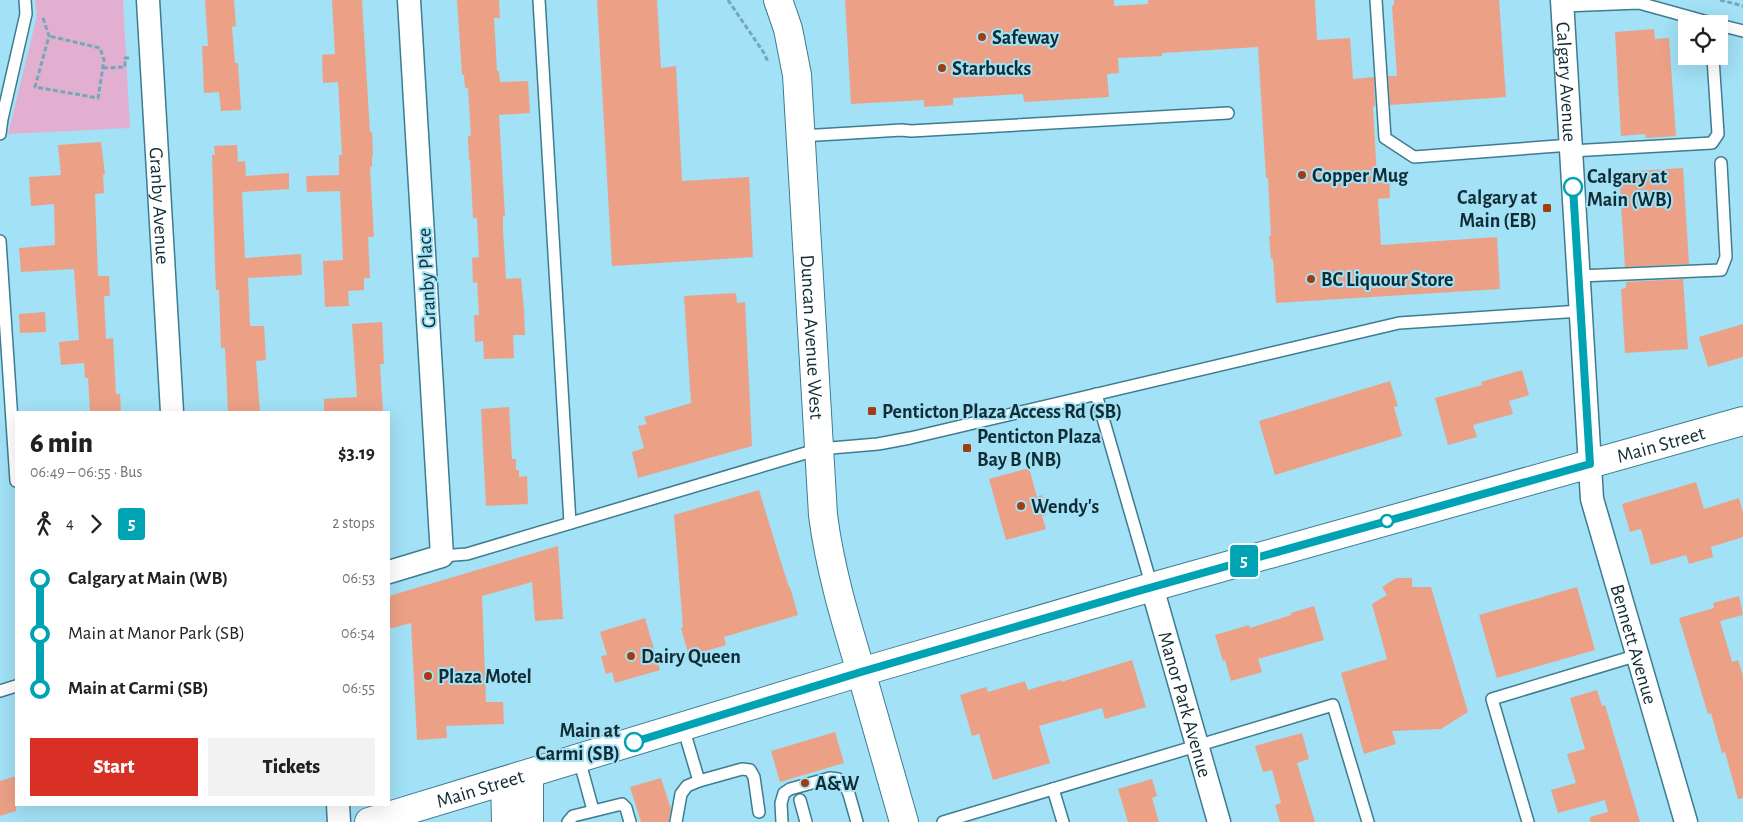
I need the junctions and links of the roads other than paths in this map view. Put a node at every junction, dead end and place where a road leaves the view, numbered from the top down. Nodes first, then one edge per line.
1 (25, 0) edge
2 (148, 0) edge
3 (409, 0) edge
4 (539, 0) edge
5 (778, 0) edge
6 (1376, 0) edge
7 (1562, 3) edge
8 (1684, 15) edge
9 (1728, 27) edge
10 (1743, 31) edge
11 (1713, 65) edge
12 (1228, 113) dead end
13 (0, 134) edge
14 (801, 136) junction
15 (1571, 148) junction
16 (1721, 163) dead end
17 (0, 241) edge
18 (1579, 276) junction
19 (1581, 311) junction
20 (1096, 394) junction
21 (172, 411) edge
22 (1743, 421) edge
23 (819, 449) junction
24 (1590, 464) junction
25 (15, 466) edge
26 (570, 523) junction
27 (442, 556) junction
28 (390, 572) edge
29 (1152, 587) junction
30 (1638, 655) junction
31 (861, 672) junction
32 (15, 686) edge
33 (0, 691) edge
34 (683, 727) junction
35 (1198, 746) junction
36 (579, 759) junction
37 (517, 778) junction
38 (699, 782) junction
39 (1053, 789) junction
40 (800, 800) dead end
41 (338, 806) edge
42 (593, 810) junction
43 (758, 812) dead end
44 (902, 821) edge
45 (339, 822) edge
46 (369, 822) edge
47 (506, 822) edge
48 (529, 822) edge
49 (568, 822) edge
50 (630, 822) edge
51 (676, 822) edge
52 (782, 822) edge
53 (806, 822) edge
54 (857, 822) edge
55 (943, 822) edge
56 (1063, 822) edge
57 (1219, 822) edge
58 (1368, 822) edge
59 (1528, 822) edge
60 (1686, 822) edge

1 - 13 lane
2 - 21 street, Granby Avenue
3 - 27 street, Granby Place
4 - 26 lane
5 - 14 main road, Duncan Avenue West
6 - 15 lane
7 - 8 lane
7 - 15 street, Calgary Avenue
9 - 10 lane
11 - 15 lane
12 - 14 lane
14 - 23 main road, Duncan Avenue West
15 - 18 street, Calgary Avenue
16 - 18 lane
17 - 25 lane
18 - 19 street, Calgary Avenue
19 - 20 lane
19 - 24 street, Calgary Avenue
20 - 23 lane
20 - 29 lane
22 - 24 main road, Main Street
23 - 26 lane
23 - 31 main road, Duncan Avenue West
24 - 29 main road, Main Street
24 - 30 street, Bennett Avenue
26 - 27 lane
27 - 28 street
29 - 31 main road, Main Street
29 - 35 street, Manor Park Avenue
30 - 59 lane
30 - 60 street, Bennett Avenue
31 - 34 main road, Main Street
31 - 44 main road, Duncan Avenue West
32 - 33 lane
34 - 36 main road, Main Street
34 - 38 lane
35 - 39 lane
35 - 57 street, Manor Park Avenue
35 - 58 lane
36 - 37 main road, Main Street
36 - 42 lane
37 - 46 main road, Main Street
37 - 47 main road
37 - 48 main road
38 - 43 lane
38 - 51 lane
39 - 55 lane
39 - 56 lane
40 - 53 lane
41 - 45 street
42 - 49 lane
42 - 50 lane
52 - 54 lane

